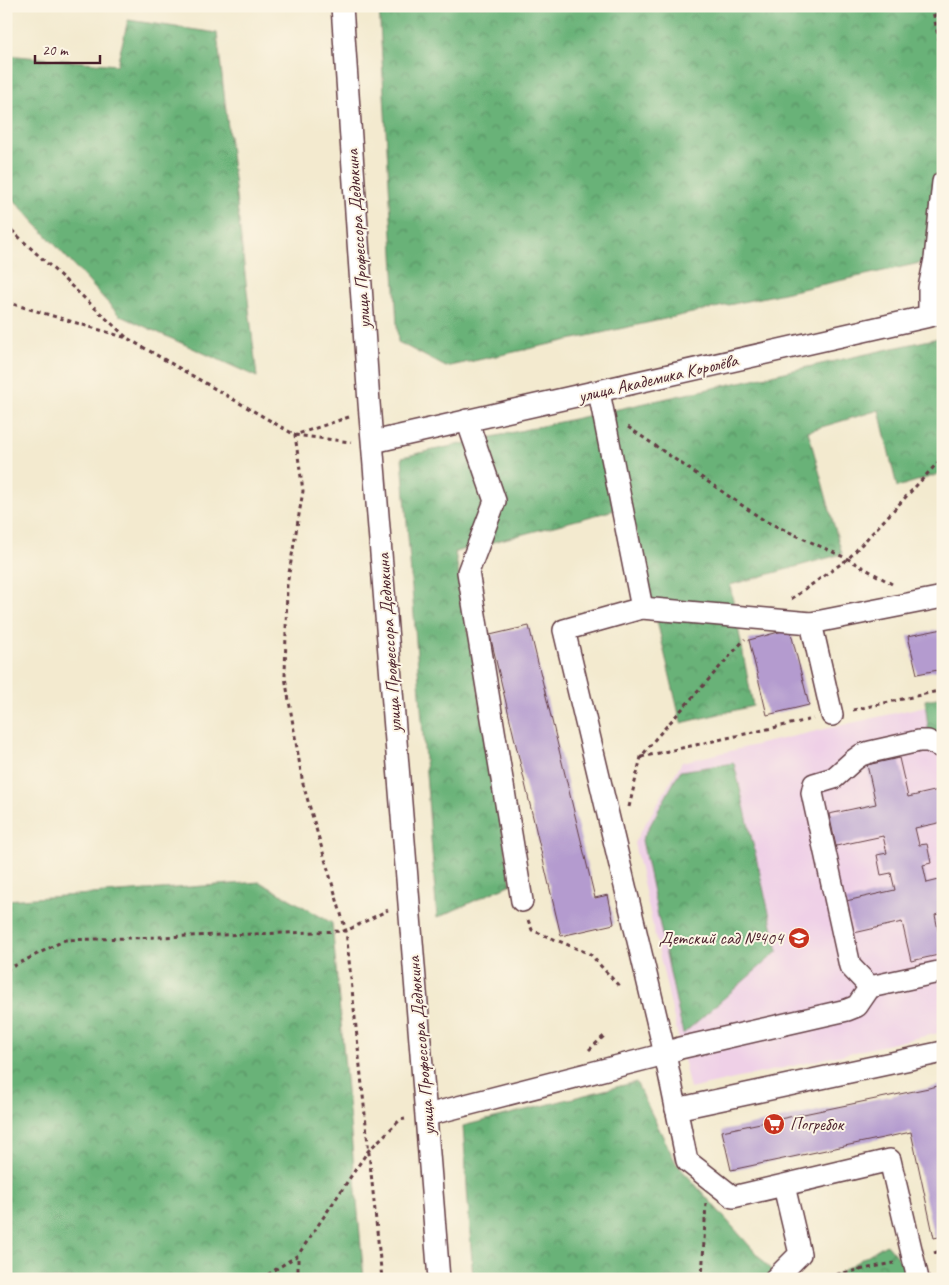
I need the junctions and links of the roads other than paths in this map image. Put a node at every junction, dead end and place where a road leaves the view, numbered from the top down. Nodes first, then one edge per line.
1 (342, 6) edge
2 (943, 182) edge
3 (936, 315) edge
4 (601, 401) junction
5 (468, 420) junction
6 (366, 442) junction
7 (943, 597) edge
8 (642, 608) junction
9 (811, 623) junction
10 (832, 714) road end
11 (943, 748) edge
12 (522, 901) road end
13 (943, 971) edge
14 (870, 987) junction
15 (943, 1052) edge
16 (664, 1054) junction
17 (676, 1109) junction
18 (427, 1115) junction
19 (784, 1186) junction
20 (916, 1269) edge
21 (439, 1279) edge
22 (775, 1279) edge

1 - 6 street, улица Профессора Дедюкина
2 - 3 street
3 - 4 street, улица Академика Королёва
4 - 5 street, улица Академика Королёва
4 - 8 street
5 - 6 street, улица Академика Королёва
5 - 12 street
6 - 18 street, улица Профессора Дедюкина
7 - 9 street
8 - 9 street
8 - 16 street
9 - 10 street
11 - 14 street
13 - 14 street
14 - 16 street
15 - 17 street
16 - 17 street
16 - 18 street
17 - 19 street
18 - 21 street, улица Профессора Дедюкина
19 - 20 street
19 - 22 street

